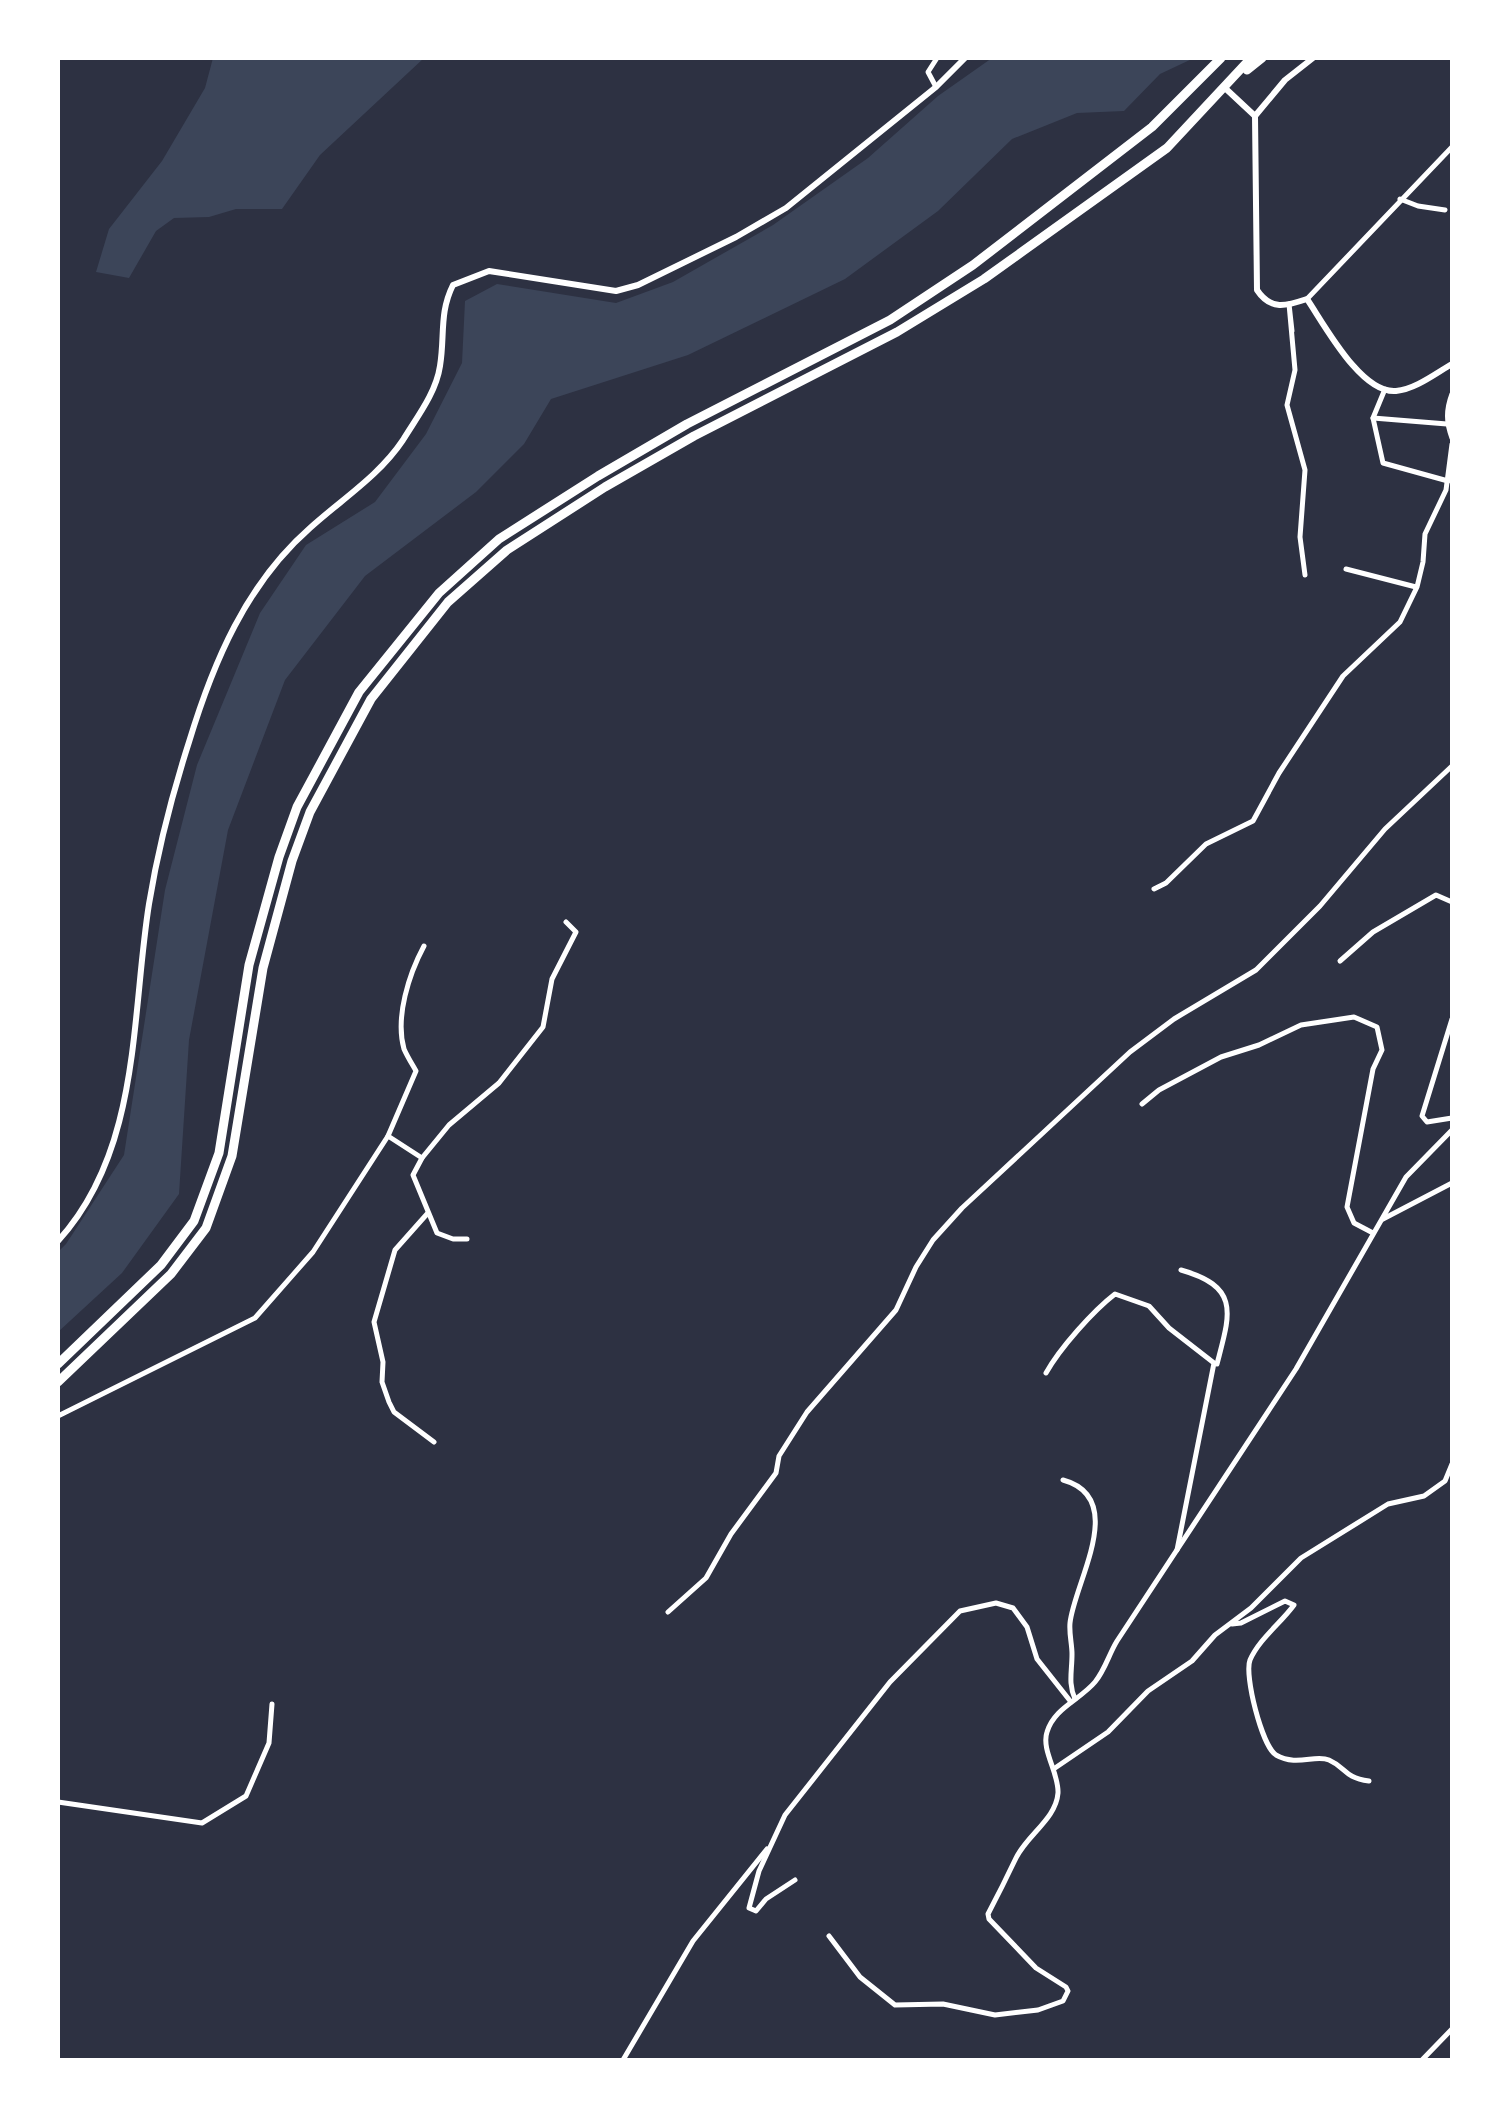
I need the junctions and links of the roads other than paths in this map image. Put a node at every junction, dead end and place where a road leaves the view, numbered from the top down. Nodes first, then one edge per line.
1 (937, 58) edge
2 (965, 58) edge
3 (1221, 58) edge
4 (1251, 58) edge
5 (1262, 58) edge
6 (1313, 58) edge
7 (936, 87) junction
8 (1226, 88) junction
9 (1254, 116) junction
10 (1452, 147) edge
11 (1400, 199) junction
12 (1445, 210) dead end
13 (1307, 298) junction
14 (1290, 304) junction
15 (1292, 331) dead end
16 (1452, 364) edge
17 (1385, 389) junction
18 (1452, 394) edge
19 (1374, 418) junction
20 (1447, 424) junction
21 (1452, 441) edge
22 (1448, 481) junction
23 (1449, 491) edge
24 (1346, 569) dead end
25 (1305, 575) dead end
26 (1417, 587) junction
27 (1452, 766) edge
28 (1154, 889) dead end
29 (1452, 902) edge
30 (566, 922) dead end
31 (424, 946) dead end
32 (1340, 962) dead end
33 (1452, 1019) edge
34 (1142, 1104) dead end
35 (1452, 1118) edge
36 (1452, 1130) edge
37 (388, 1136) junction
38 (422, 1158) junction
39 (1452, 1183) edge
40 (427, 1214) junction
41 (1380, 1220) junction
42 (1373, 1233) junction
43 (467, 1239) dead end
44 (58, 1241) edge
45 (1181, 1270) dead end
46 (58, 1364) edge
47 (1216, 1366) junction
48 (1046, 1373) dead end
49 (58, 1382) edge
50 (58, 1416) edge
51 (434, 1442) dead end
52 (1452, 1464) edge
53 (1064, 1480) dead end
54 (1176, 1553) junction
55 (668, 1612) dead end
56 (1229, 1624) junction
57 (1073, 1701) junction
58 (272, 1704) dead end
59 (1055, 1768) junction
60 (1369, 1781) dead end
61 (58, 1802) edge
62 (769, 1847) junction
63 (795, 1880) dead end
64 (829, 1936) dead end
65 (1452, 2029) edge
66 (623, 2060) edge
67 (1422, 2060) edge

1 - 7 street
2 - 7 street
3 - 46 highway
4 - 8 highway
5 - 8 highway
6 - 9 street
7 - 44 street
8 - 9 street
8 - 49 highway
9 - 14 street
10 - 11 street
11 - 12 street
11 - 13 street
13 - 14 street
13 - 17 street
14 - 15 street
14 - 25 street
16 - 17 street
17 - 19 street
18 - 20 street
19 - 20 street
19 - 22 street
20 - 21 street
21 - 22 street
22 - 23 street
23 - 26 street
24 - 26 street
26 - 28 street
27 - 55 street
29 - 32 street
30 - 38 street
31 - 37 street
33 - 35 street
34 - 42 street
36 - 41 street
37 - 38 street
37 - 50 street
38 - 40 street
39 - 41 street
40 - 43 street
40 - 51 street
41 - 42 street
42 - 54 street
45 - 47 street
47 - 48 street
47 - 54 street
52 - 56 street
53 - 57 street
54 - 57 street
56 - 59 street
56 - 60 street
57 - 59 street
57 - 62 street
58 - 61 street
59 - 64 street
62 - 63 street
62 - 66 street
65 - 67 street

